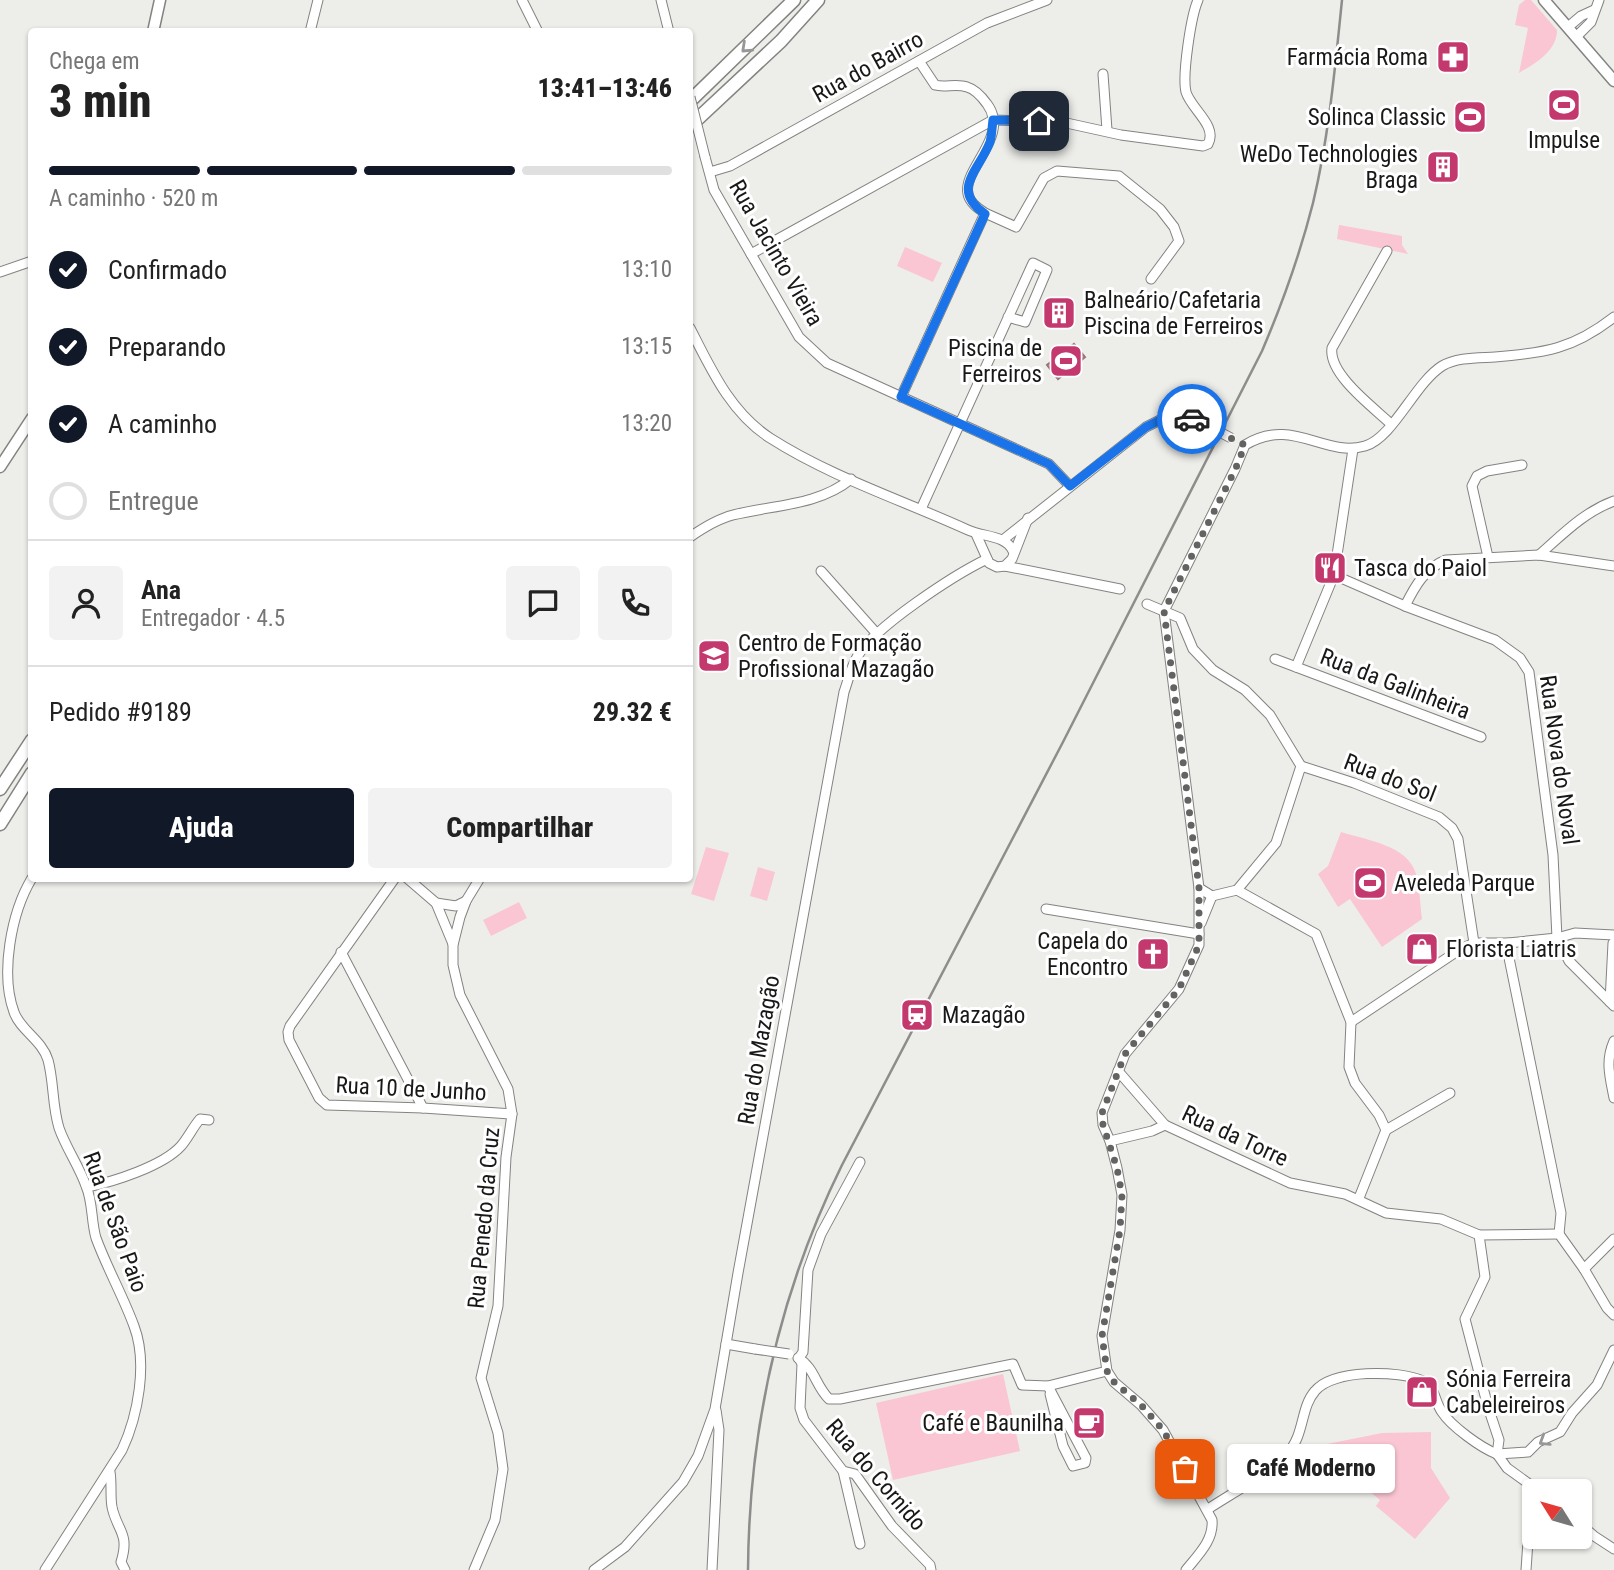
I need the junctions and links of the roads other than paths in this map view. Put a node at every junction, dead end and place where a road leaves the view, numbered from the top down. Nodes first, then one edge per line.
1 (160, 0) edge
2 (318, 0) edge
3 (522, 0) edge
4 (661, 0) edge
5 (794, 0) edge
6 (818, 0) edge
7 (1047, 0) edge
8 (1198, 0) edge
9 (1544, 0) edge
10 (1594, 4) edge
11 (154, 28) edge
12 (311, 28) edge
13 (536, 28) edge
14 (668, 28) edge
15 (1572, 32) junction
16 (919, 61) junction
17 (1103, 74) dead end
18 (1614, 81) edge
19 (693, 96) edge
20 (693, 111) edge
21 (993, 120) junction
22 (693, 122) edge
23 (1107, 130) junction
24 (710, 172) junction
25 (985, 214) junction
26 (1387, 251) dead end
27 (751, 254) junction
28 (28, 262) edge
29 (0, 272) edge
30 (1151, 279) dead end
31 (1008, 317) junction
32 (1614, 318) edge
33 (693, 334) edge
34 (901, 397) junction
35 (28, 424) edge
36 (960, 424) junction
37 (1391, 424) junction
38 (1245, 445) junction
39 (1353, 449) junction
40 (1522, 465) dead end
41 (0, 467) edge
42 (851, 479) junction
43 (1070, 486) junction
44 (1614, 501) edge
45 (921, 509) junction
46 (1028, 518) junction
47 (976, 534) junction
48 (693, 535) edge
49 (1000, 539) junction
50 (1013, 551) junction
51 (1539, 555) junction
52 (986, 556) junction
53 (1488, 557) junction
54 (1005, 566) junction
55 (1614, 566) edge
56 (821, 571) dead end
57 (1334, 575) junction
58 (1120, 589) dead end
59 (1147, 604) dead end
60 (1405, 606) junction
61 (1164, 611) junction
62 (877, 634) junction
63 (1275, 659) dead end
64 (1296, 667) junction
65 (1481, 737) dead end
66 (28, 746) edge
67 (1301, 766) junction
68 (28, 778) edge
69 (0, 789) edge
70 (0, 824) edge
71 (30, 882) edge
72 (392, 882) edge
73 (412, 882) edge
74 (478, 882) edge
75 (1199, 888) junction
76 (1237, 890) junction
77 (1212, 896) junction
78 (466, 901) junction
79 (436, 902) junction
80 (1046, 909) dead end
81 (1199, 931) junction
82 (1557, 938) junction
83 (1613, 939) edge
84 (1474, 943) junction
85 (1508, 943) junction
86 (5, 944) edge
87 (453, 945) junction
88 (341, 952) junction
89 (1612, 1004) edge
90 (1351, 1022) junction
91 (1614, 1041) edge
92 (1118, 1071) junction
93 (1450, 1093) dead end
94 (1614, 1098) edge
95 (423, 1108) junction
96 (512, 1114) junction
97 (209, 1120) dead end
98 (1165, 1125) junction
99 (1387, 1129) junction
100 (1110, 1141) junction
101 (860, 1162) dead end
102 (87, 1187) junction
103 (1359, 1198) junction
104 (1559, 1234) junction
105 (1479, 1236) junction
106 (1614, 1239) edge
107 (1584, 1269) junction
108 (1614, 1315) edge
109 (726, 1344) junction
110 (1614, 1350) edge
111 (799, 1358) junction
112 (1107, 1371) junction
113 (1049, 1390) junction
114 (715, 1409) junction
115 (1497, 1454) junction
116 (843, 1471) junction
117 (110, 1472) junction
118 (1522, 1479) edge
119 (1208, 1510) junction
120 (1592, 1534) edge
121 (860, 1544) dead end
122 (1527, 1549) edge
123 (1614, 1549) edge
124 (45, 1570) edge
125 (125, 1570) edge
126 (474, 1570) edge
127 (594, 1570) edge
128 (712, 1570) edge
129 (931, 1570) edge
130 (1186, 1570) edge
131 (1526, 1570) edge

1 - 11 main road
2 - 12 street
3 - 13 street
4 - 14 street
5 -> 19 highway
6 - 22 highway
7 - 16 street, Rua do Bairro
8 - 23 street
9 - 15 main road
10 - 15 street
15 - 18 main road
16 - 21 street
16 - 24 street, Rua do Bairro
17 - 23 street
20 - 24 street, Rua Jacinto Vieira, bridge
21 - 23 street
21 - 25 street
21 - 27 street
24 - 27 street, Rua Jacinto Vieira
25 - 30 street
25 - 34 street
26 - 37 street
27 - 34 street, Rua Jacinto Vieira
28 - 29 street
31 - 31 street
31 - 36 street
32 - 37 street
33 - 42 street
34 - 36 street, Rua Jacinto Vieira
35 - 41 main road
36 - 43 street, Rua Jacinto Vieira
36 - 45 street
37 - 39 street
38 - 39 street
38 - 43 street, bridge
38 - 61 street
39 - 57 street, Rua da Galinheira
40 - 53 street
42 - 45 street
42 - 48 street
43 - 46 street
44 - 51 street
45 - 47 street
46 - 49 street
46 - 50 street
47 - 49 street
47 - 52 street
49 - 50 street
49 - 52 street
50 - 54 street
51 - 53 street
51 - 55 street
52 - 54 street
52 - 62 street, Rua do Mazagão
53 - 60 street
54 - 58 street
56 - 62 street
57 - 60 street, Rua Nova do Noval
57 - 64 street, Rua da Galinheira
59 - 61 street
60 - 82 street, Rua Nova do Noval
61 - 67 street
61 - 75 street
62 - 109 street, Rua do Mazagão
63 - 64 street, Rua da Galinheira
64 - 65 street, Rua da Galinheira
66 - 69 highway
67 - 76 street
67 - 84 street, Rua do Sol
68 - 70 highway
71 - 86 street, Rua de São Paio
72 - 88 street, Rua 10 de Junho
73 - 79 street
74 - 78 street, Rua Penedo da Cruz
75 - 77 street
75 - 81 street
76 - 77 street
76 - 90 street
77 - 81 street
78 - 79 street
78 - 87 street, Rua Penedo da Cruz
79 - 87 street
80 - 81 street
81 - 92 street
82 - 83 street
82 - 85 street
82 - 89 street
83 - 89 street
84 - 85 street
84 - 90 street
85 - 104 street
86 - 102 street, Rua de São Paio
87 - 96 street, Rua Penedo da Cruz
88 - 95 street
88 - 95 street, Rua 10 de Junho
90 - 99 street
91 - 94 street
92 - 98 street, Rua da Torre
92 - 100 street
93 - 99 street
95 - 96 street, Rua 10 de Junho
96 - 126 street, Rua Penedo da Cruz
97 - 102 street
98 - 100 street
98 - 103 street, Rua da Torre
99 - 103 street
100 - 112 street
101 - 111 street, Rua do Cornido
102 - 117 street, Rua de São Paio
103 - 105 street, Rua da Torre
104 - 105 street
104 - 107 street
105 - 115 street
106 - 107 street
107 - 108 street
109 - 111 street, bridge
109 - 114 street, Rua do Mazagão
110 -> 115 street
111 - 113 street
111 - 116 street, Rua do Cornido
112 - 113 street
112 - 119 street
113 - 113 street
114 - 127 street, Rua do Mazagão
114 - 128 street
115 - 118 street
115 - 119 street
116 - 121 street
116 - 129 street, Rua do Cornido
117 - 124 street, Rua de São Paio
117 - 125 street
119 - 130 street
120 - 123 street
122 - 131 street

